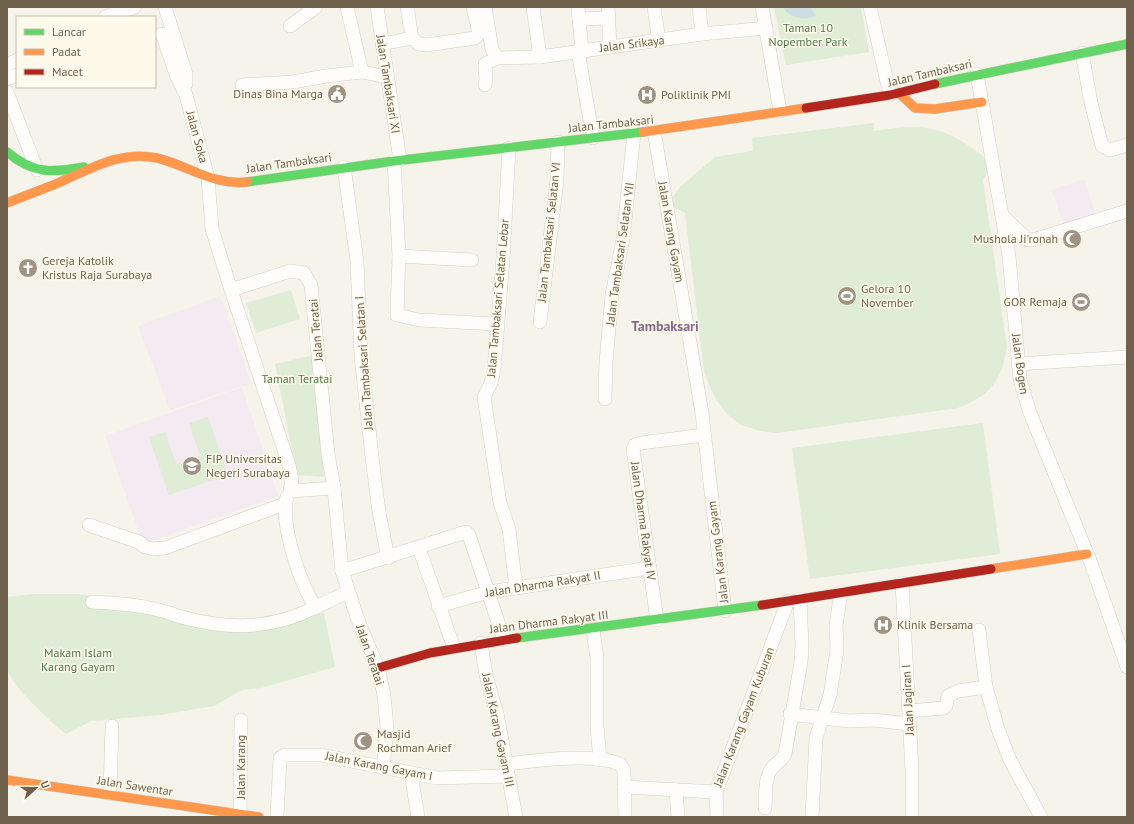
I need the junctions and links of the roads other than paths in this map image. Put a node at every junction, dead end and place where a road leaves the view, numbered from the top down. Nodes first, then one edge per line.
1 (135, 7) edge
2 (165, 7) edge
3 (316, 7) edge
4 (347, 7) edge
5 (377, 7) edge
6 (407, 7) edge
7 (473, 7) edge
8 (485, 7) edge
9 (533, 7) edge
10 (654, 7) edge
11 (699, 7) edge
12 (762, 7) edge
13 (870, 7) edge
14 (608, 12) edge
15 (578, 13) edge
16 (108, 16) edge
17 (290, 26) dead end
18 (766, 28) junction
19 (163, 33) edge
20 (702, 34) junction
21 (412, 38) junction
22 (658, 41) junction
23 (382, 44) junction
24 (1127, 44) edge
25 (610, 47) junction
26 (580, 51) junction
27 (1082, 53) junction
28 (540, 57) junction
29 (497, 58) junction
30 (16, 60) edge
31 (7, 65) edge
32 (362, 72) junction
33 (977, 74) junction
34 (387, 77) junction
35 (242, 85) dead end
36 (485, 85) dead end
37 (7, 92) edge
38 (894, 94) junction
39 (982, 102) junction
40 (780, 112) junction
41 (654, 131) junction
42 (634, 133) junction
43 (593, 138) junction
44 (558, 142) junction
45 (1127, 145) edge
46 (509, 148) junction
47 (7, 152) edge
48 (397, 160) junction
49 (99, 164) junction
50 (344, 167) junction
51 (36, 170) junction
52 (208, 178) junction
53 (7, 203) edge
54 (1127, 211) edge
55 (1002, 216) junction
56 (399, 256) junction
57 (472, 260) dead end
58 (231, 290) junction
59 (540, 322) dead end
60 (497, 324) junction
61 (1127, 357) edge
62 (1018, 364) junction
63 (605, 399) dead end
64 (704, 435) junction
65 (334, 488) junction
66 (290, 491) junction
67 (284, 504) junction
68 (89, 525) dead end
69 (419, 548) junction
70 (1087, 554) junction
71 (388, 558) junction
72 (650, 568) junction
73 (342, 571) junction
74 (902, 582) junction
75 (516, 588) junction
76 (348, 592) junction
77 (489, 592) junction
78 (842, 592) junction
79 (794, 600) junction
80 (92, 602) dead end
81 (438, 606) junction
82 (316, 608) junction
83 (725, 611) junction
84 (657, 620) junction
85 (593, 630) junction
86 (979, 630) dead end
87 (1123, 639) edge
88 (504, 640) junction
89 (482, 643) junction
90 (454, 648) junction
91 (1127, 667) edge
92 (378, 668) junction
93 (986, 687) junction
94 (908, 711) junction
95 (790, 714) junction
96 (823, 716) junction
97 (241, 720) dead end
98 (909, 724) junction
99 (112, 726) dead end
100 (600, 760) junction
101 (383, 768) junction
102 (508, 770) junction
103 (411, 774) junction
104 (7, 780) edge
105 (624, 788) junction
106 (676, 790) junction
107 (716, 792) junction
108 (110, 794) junction
109 (765, 808) dead end
110 (240, 814) junction
111 (259, 817) edge
112 (277, 817) edge
113 (418, 817) edge
114 (516, 817) edge
115 (625, 817) edge
116 (678, 817) edge
117 (716, 817) edge
118 (812, 817) edge
119 (912, 817) edge
120 (1041, 817) edge

1 - 16 street
2 - 19 street, Jalan Soka
3 - 17 street
4 - 32 street
5 - 23 street, Jalan Tambaksari XI
6 - 21 street
7 - 21 street
8 - 29 street
9 - 28 street
10 - 22 street
11 - 20 street
12 - 18 street
13 - 38 street
14 - 15 street
14 - 25 street
15 - 26 street
18 - 20 street, Jalan Srikaya
18 - 40 street
19 - 52 street, Jalan Soka
20 - 22 street, Jalan Srikaya
21 - 23 street
22 - 25 street, Jalan Srikaya
23 - 34 street, Jalan Tambaksari XI
24 - 27 main road, Jalan Tambaksari
25 - 26 street, Jalan Srikaya
26 - 28 street, Jalan Srikaya
26 - 43 street
27 - 33 main road, Jalan Tambaksari
27 - 45 street
28 - 29 street, Jalan Srikaya
29 - 36 street
30 - 31 street
32 - 34 street
32 - 35 street
33 - 38 main road, Jalan Tambaksari
33 - 39 street, Jalan Bogen
34 - 48 street, Jalan Tambaksari XI
37 - 51 street
38 - 39 main road
38 - 40 main road, Jalan Tambaksari
39 - 55 street, Jalan Bogen
40 - 41 main road, Jalan Tambaksari
41 - 42 main road, Jalan Tambaksari
41 - 64 street, Jalan Karang Gayam
42 - 43 main road, Jalan Tambaksari
42 - 63 street, Jalan Tambaksari Selatan VII
43 - 44 main road, Jalan Tambaksari
44 - 46 main road, Jalan Tambaksari
44 - 59 street, Jalan Tambaksari Selatan VI
46 - 48 main road, Jalan Tambaksari
46 - 60 street, Jalan Tambaksari Selatan Lebar
47 - 51 main road
48 - 50 main road, Jalan Tambaksari
48 - 56 street, Jalan Tambaksari XI
49 - 51 main road, Jalan Tambaksari
49 - 52 main road, Jalan Tambaksari
49 - 53 main road, Jalan Tambaksari
50 - 52 main road, Jalan Tambaksari
50 - 71 street, Jalan Tambaksari Selatan I
52 - 58 street
54 - 55 street
55 - 62 street, Jalan Bogen
56 - 57 street
56 - 60 street, Jalan Tambaksari XI
58 - 65 street, Jalan Teratai
58 - 66 street
60 - 75 street, Jalan Tambaksari Selatan Lebar
61 - 62 street
62 - 70 street, Jalan Bogen
64 - 72 street, Jalan Dharma Rakyat IV
64 - 83 street, Jalan Karang Gayam
65 - 66 street
65 - 73 street, Jalan Teratai
66 - 67 street
67 - 68 street
67 - 82 street
69 - 71 street
69 - 77 street
69 - 81 street
70 - 74 main road, Jalan Karang Gayam
70 - 87 street, Jalan Bogen
71 - 73 street
72 - 75 street, Jalan Dharma Rakyat II
72 - 84 street, Jalan Dharma Rakyat IV
73 - 76 street, Jalan Teratai
74 - 78 main road, Jalan Karang Gayam
74 - 94 street, Jalan Jagiran I
75 - 77 street, Jalan Dharma Rakyat II
76 - 82 street
76 - 92 street, Jalan Teratai
77 - 81 street, Jalan Dharma Rakyat II
77 - 88 street
78 - 79 main road, Jalan Karang Gayam
78 - 96 street
79 - 83 main road, Jalan Karang Gayam
79 - 95 street
79 - 107 street, Jalan Karang Gayam Kuburan
80 - 82 street
81 - 90 street
83 - 84 main road, Jalan Dharma Rakyat III
84 - 85 main road, Jalan Dharma Rakyat III
85 - 88 main road, Jalan Dharma Rakyat III
85 - 100 street
86 - 93 street
87 - 91 street, Jalan Bogen
88 - 89 main road, Jalan Dharma Rakyat III
89 - 90 main road, Jalan Dharma Rakyat III
89 - 102 street, Jalan Karang Gayam III
90 - 92 main road, Jalan Dharma Rakyat III
92 - 101 street, Jalan Teratai
93 - 94 street
93 - 120 street
94 - 98 street, Jalan Jagiran I
95 - 96 street
95 - 109 street
96 - 98 street
96 - 118 street
97 - 110 street, Jalan Karang
98 - 119 street, Jalan Jagiran I
99 - 108 street
100 - 102 street, Jalan Karang Gayam I
100 - 105 street, Jalan Karang Gayam I
101 - 103 street, Jalan Karang Gayam I
101 - 112 street, Jalan Karang Gayam I
102 - 103 street, Jalan Karang Gayam I
102 - 114 street, Jalan Karang Gayam III
103 - 113 street
104 - 108 main road, Jalan Sawentar
105 - 106 street, Jalan Karang Gayam Kuburan
105 - 115 street
106 - 107 street, Jalan Karang Gayam Kuburan
106 - 116 street
107 - 117 street
108 - 110 main road, Jalan Sawentar
110 - 111 main road, Jalan Sawentar

